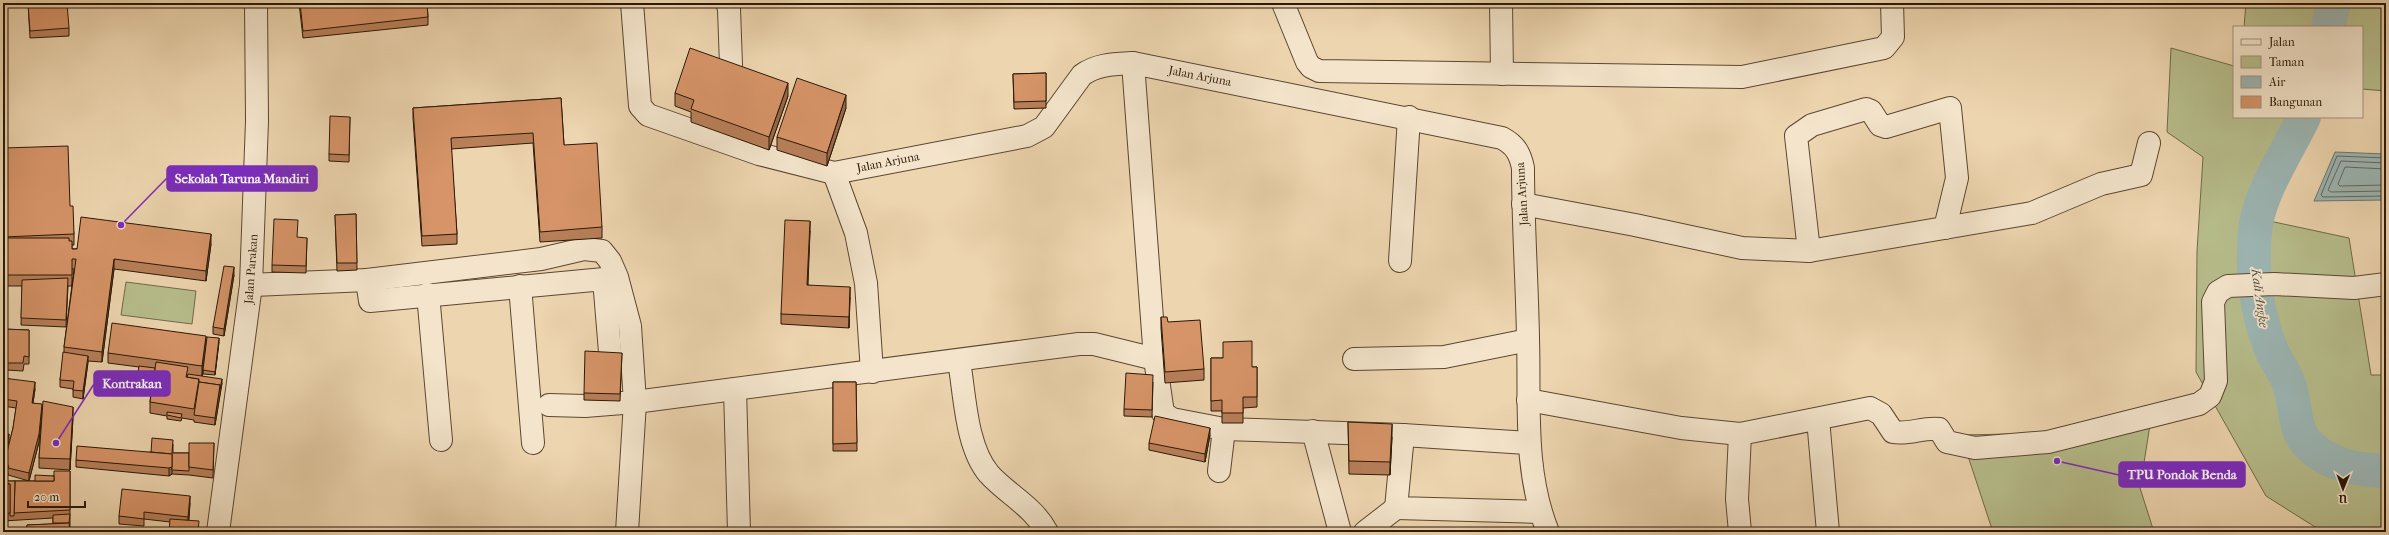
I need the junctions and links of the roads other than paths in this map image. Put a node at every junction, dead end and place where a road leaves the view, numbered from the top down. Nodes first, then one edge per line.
1 (256, 3) edge
2 (632, 3) edge
3 (727, 3) edge
4 (1283, 3) edge
5 (1501, 3) edge
6 (1892, 3) edge
7 (1133, 63) junction
8 (731, 65) edge
9 (1502, 74) junction
10 (1408, 117) junction
11 (2149, 143) dead end
12 (834, 172) junction
13 (1523, 204) junction
14 (1945, 228) junction
15 (1809, 251) junction
16 (1400, 261) dead end
17 (367, 280) junction
18 (2386, 284) edge
19 (251, 285) junction
20 (520, 286) junction
21 (428, 294) junction
22 (1528, 340) junction
23 (610, 352) edge
24 (1155, 358) junction
25 (1354, 359) dead end
26 (958, 361) junction
27 (872, 372) junction
28 (735, 390) junction
29 (1528, 400) junction
30 (636, 402) junction
31 (549, 405) dead end
32 (1818, 419) junction
33 (1224, 429) junction
34 (1313, 431) junction
35 (1740, 434) junction
36 (1403, 435) junction
37 (441, 440) dead end
38 (534, 443) dead end
39 (1528, 443) junction
40 (1219, 471) dead end
41 (1396, 508) junction
42 (1540, 512) junction
43 (218, 532) edge
44 (628, 532) edge
45 (739, 532) edge
46 (1047, 532) edge
47 (1340, 532) edge
48 (1365, 532) edge
49 (1548, 532) edge
50 (1740, 532) edge
51 (1828, 532) edge

1 - 19 street, Jalan Parakan
2 - 12 street, Jalan Arjuna
3 - 8 street
4 - 9 street
5 - 9 street
6 - 9 street
7 - 10 street, Jalan Arjuna
7 - 12 street, Jalan Arjuna
7 - 24 street
10 - 13 street, Jalan Arjuna
10 - 16 street
11 - 14 street
12 - 27 street
13 - 15 street
13 - 22 street, Jalan Arjuna
14 - 15 street
14 - 15 street
17 - 19 street
17 - 21 street
17 - 30 street
18 - 32 street
19 - 43 street, Jalan Parakan
20 - 21 street
20 - 23 street
20 - 38 street
21 - 37 street
22 - 25 street
22 - 29 street, Jalan Arjuna
24 - 26 street
24 - 33 street
26 - 27 street
26 - 46 street
27 - 28 street
28 - 30 street
28 - 45 street
29 - 35 street
29 - 39 street, Jalan Arjuna
30 - 31 street
30 - 44 street
32 - 35 street
32 - 51 street
33 - 34 street
33 - 40 street
34 - 36 street
34 - 47 street
35 - 50 street
36 - 39 street
36 - 41 street
39 - 42 street, Jalan Arjuna
41 - 42 street
41 - 48 street
42 - 49 street, Jalan Arjuna

